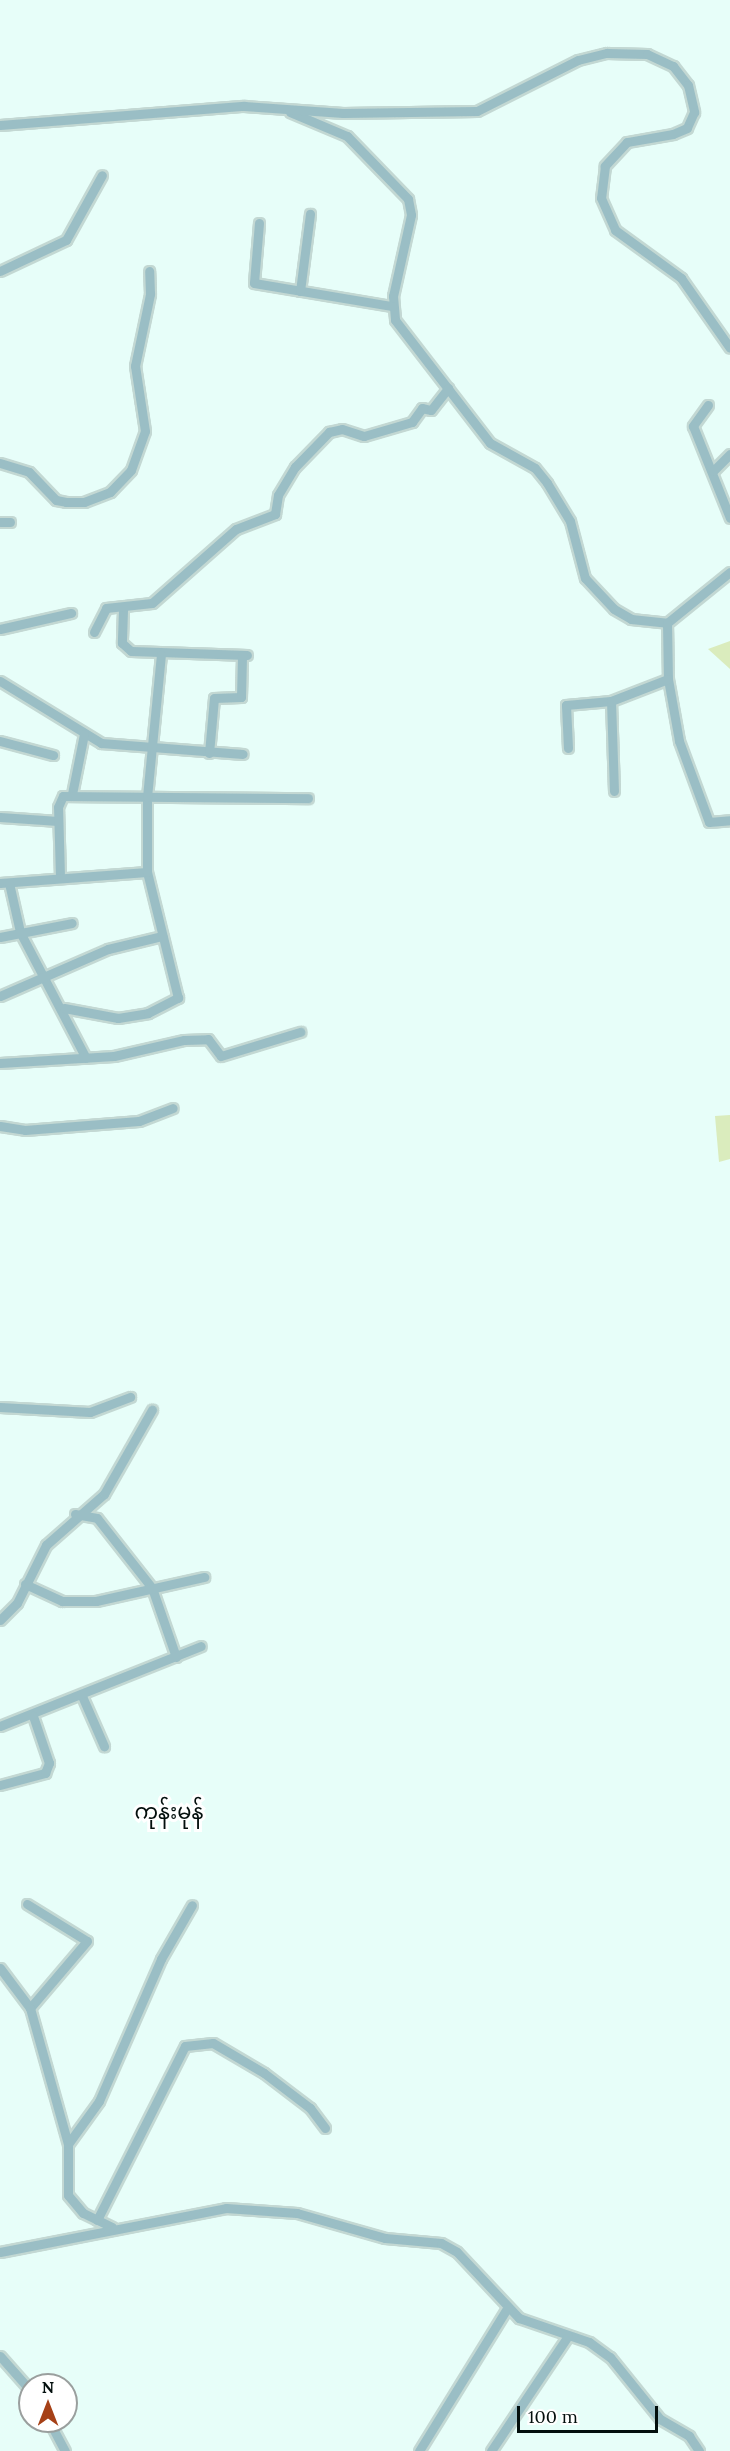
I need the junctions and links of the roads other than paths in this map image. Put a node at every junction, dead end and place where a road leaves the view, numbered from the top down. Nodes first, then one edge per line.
1 (282, 109) junction
2 (0, 125) edge
3 (102, 175) dead end
4 (310, 214) dead end
5 (259, 223) dead end
6 (149, 271) dead end
7 (0, 272) edge
8 (300, 291) junction
9 (392, 306) junction
10 (730, 348) edge
11 (448, 388) junction
12 (708, 405) dead end
13 (730, 454) edge
14 (0, 463) edge
15 (713, 471) junction
16 (730, 518) edge
17 (0, 522) edge
18 (10, 522) dead end
19 (730, 572) edge
20 (123, 610) junction
21 (71, 613) dead end
22 (667, 623) junction
23 (0, 629) edge
24 (94, 632) dead end
25 (161, 655) junction
26 (668, 679) junction
27 (0, 681) edge
28 (611, 701) junction
29 (84, 734) junction
30 (0, 741) edge
31 (568, 748) dead end
32 (151, 750) junction
33 (209, 753) junction
34 (243, 754) dead end
35 (53, 755) dead end
36 (614, 791) dead end
37 (72, 794) junction
38 (147, 797) junction
39 (308, 798) dead end
40 (0, 817) edge
41 (730, 820) edge
42 (58, 821) junction
43 (147, 872) junction
44 (60, 878) junction
45 (5, 883) edge
46 (72, 923) dead end
47 (20, 933) junction
48 (162, 936) junction
49 (0, 937) edge
50 (46, 979) junction
51 (0, 996) edge
52 (64, 1008) junction
53 (300, 1032) dead end
54 (87, 1058) junction
55 (0, 1063) edge
56 (173, 1108) dead end
57 (0, 1126) edge
58 (130, 1397) dead end
59 (0, 1407) edge
60 (152, 1410) dead end
61 (75, 1514) junction
62 (204, 1577) dead end
63 (25, 1584) junction
64 (152, 1588) junction
65 (0, 1620) edge
66 (201, 1646) dead end
67 (176, 1657) junction
68 (82, 1696) junction
69 (33, 1716) junction
70 (0, 1726) edge
71 (104, 1746) dead end
72 (0, 1785) edge
73 (27, 1904) dead end
74 (192, 1905) dead end
75 (0, 1968) edge
76 (30, 2008) junction
77 (325, 2128) dead end
78 (68, 2144) junction
79 (97, 2220) junction
80 (112, 2227) junction
81 (0, 2252) edge
82 (508, 2307) junction
83 (568, 2336) junction
84 (0, 2356) edge
85 (18, 2376) edge
86 (55, 2433) edge
87 (65, 2451) edge
88 (419, 2451) edge
89 (491, 2451) edge
90 (699, 2451) edge

1 - 2 street
1 - 9 street
1 - 10 street
3 - 7 street
4 - 8 street
5 - 8 street
6 - 14 street
8 - 9 street
9 - 11 street
11 - 20 street
11 - 22 street
12 - 15 street
13 - 15 street
15 - 16 street
17 - 18 street
19 - 22 street
20 - 24 street
20 - 25 street
21 - 23 street
22 - 26 street
25 - 32 street
25 - 33 street
26 - 28 street
26 - 41 street
27 - 29 street
28 - 31 street
28 - 36 street
29 - 32 street
29 - 37 street
30 - 35 street
32 - 33 street
32 - 38 street
33 - 34 street
37 - 38 street
37 - 42 street
38 - 39 street
38 - 43 street
40 - 42 street
42 - 44 street
43 - 44 street
43 - 48 street
44 - 45 street
45 - 47 street
46 - 47 street
47 - 49 street
47 - 50 street
48 - 50 street
48 - 52 street
50 - 51 street
50 - 52 street
52 - 54 street
53 - 54 street
54 - 55 street
56 - 57 street
58 - 59 street
60 - 61 street
61 - 63 street
61 - 64 street
62 - 64 street
63 - 64 street
63 - 65 street
64 - 67 street
66 - 67 street
67 - 68 street
68 - 69 street
68 - 71 street
69 - 70 street
69 - 72 street
73 - 76 street
74 - 78 street
75 - 76 street
76 - 78 street
77 - 79 street
78 - 79 street
79 - 80 street
80 - 81 street
80 - 82 street
82 - 83 street
82 - 88 street
83 - 89 street
83 - 90 street
84 - 85 street
86 - 87 street

